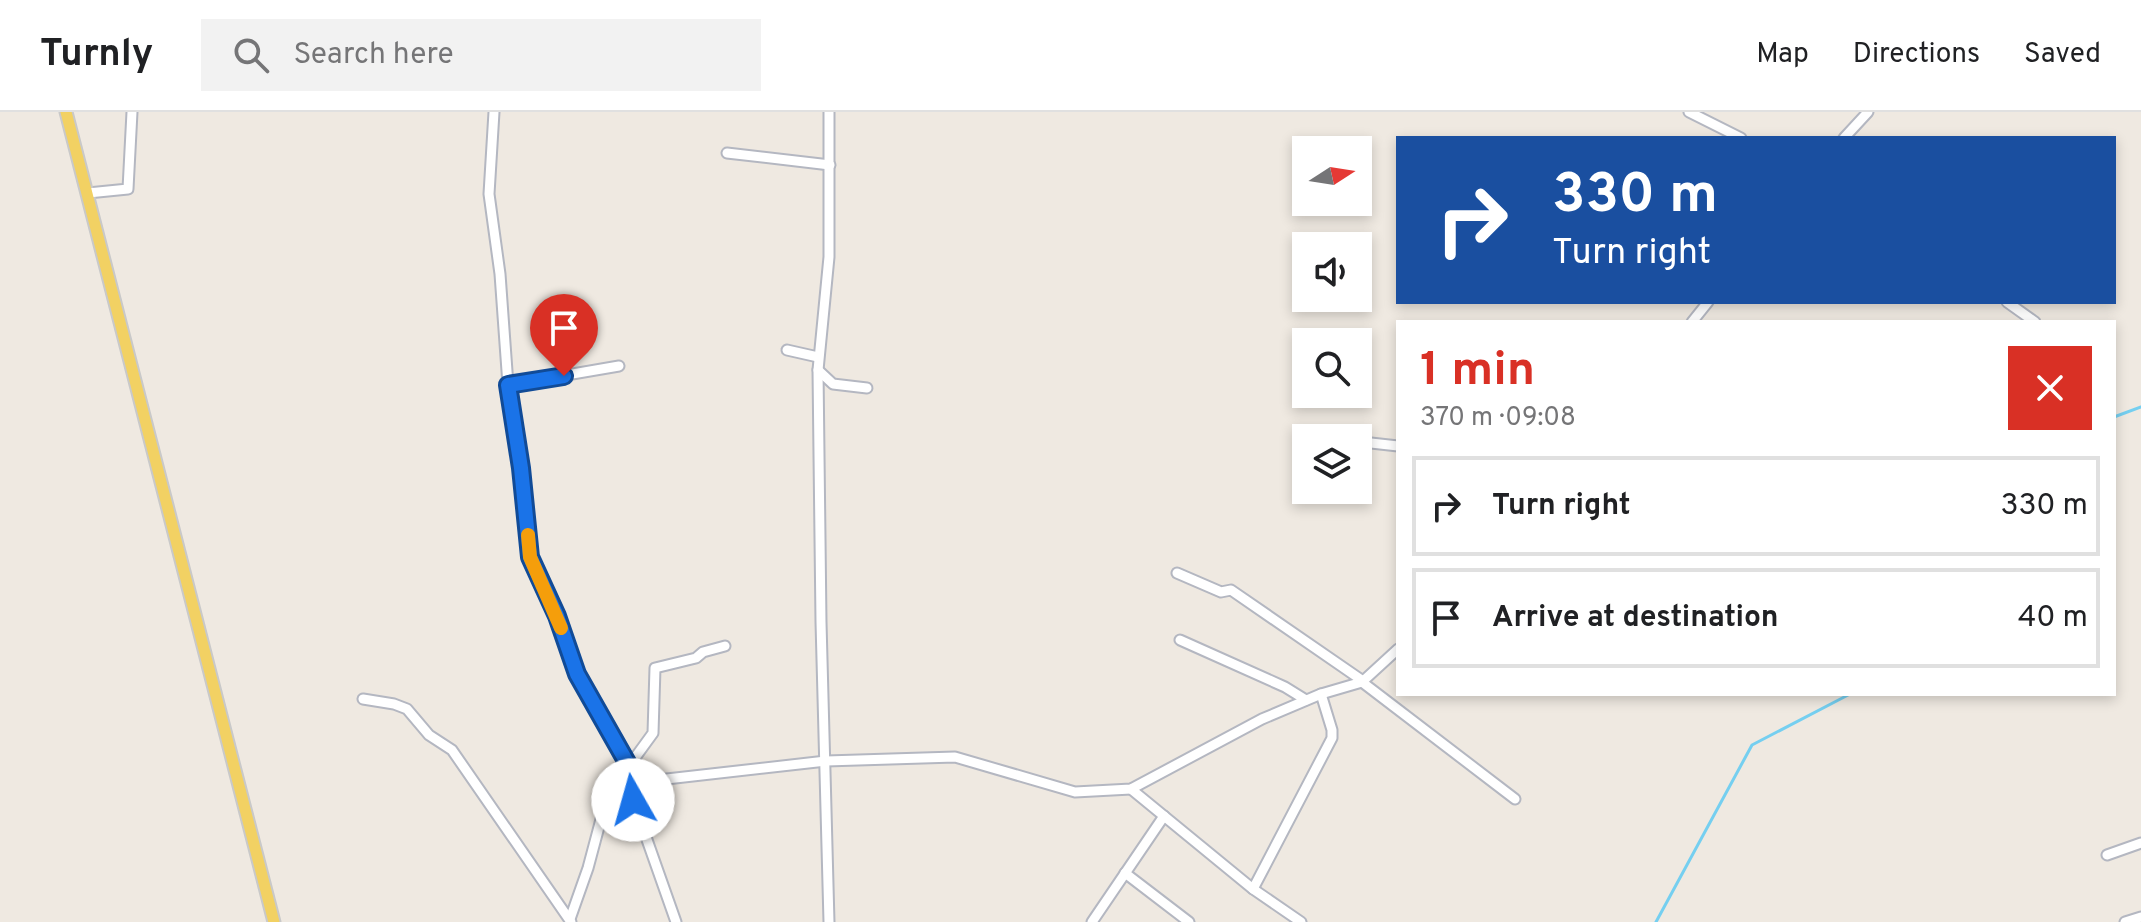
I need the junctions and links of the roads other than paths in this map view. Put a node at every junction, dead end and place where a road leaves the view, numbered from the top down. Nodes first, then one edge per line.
1 (66, 112) edge
2 (132, 112) edge
3 (494, 112) edge
4 (829, 112) edge
5 (1689, 112) edge
6 (1868, 112) edge
7 (1737, 136) edge
8 (1846, 136) edge
9 (727, 153) dead end
10 (830, 165) junction
11 (88, 193) junction
12 (1706, 304) edge
13 (2010, 304) edge
14 (1694, 320) edge
15 (2032, 320) edge
16 (787, 350) dead end
17 (818, 357) junction
18 (619, 366) dead end
19 (818, 370) junction
20 (508, 385) junction
21 (867, 388) dead end
22 (1372, 443) edge
23 (1396, 446) edge
24 (1177, 573) dead end
25 (1180, 640) dead end
26 (725, 646) dead end
27 (1396, 651) edge
28 (1362, 682) junction
29 (1321, 694) junction
30 (363, 699) dead end
31 (1306, 700) junction
32 (826, 761) junction
33 (629, 766) junction
34 (612, 778) dead end
35 (640, 782) junction
36 (1131, 789) junction
37 (1515, 799) dead end
38 (1164, 816) junction
39 (2141, 843) edge
40 (2107, 855) dead end
41 (1125, 873) junction
42 (1253, 889) junction
43 (2141, 917) edge
44 (1095, 918) edge
45 (571, 921) edge
46 (274, 922) edge
47 (676, 922) edge
48 (829, 922) edge
49 (1108, 922) edge
50 (1189, 922) edge
51 (1301, 922) edge
52 (2125, 922) edge

1 - 11 main road
2 - 11 street
3 - 20 street
4 - 10 street
5 - 7 street
6 - 8 street
9 - 10 street
10 - 17 street
11 - 46 main road
12 - 14 street
13 - 15 street
16 - 17 street
17 - 19 street
18 - 20 street
19 - 21 street
19 - 32 street
20 - 33 street
22 - 23 street
24 - 28 street
25 - 31 street
26 - 33 street
27 - 28 street
28 - 29 street
28 - 37 street
29 - 31 street
29 - 42 street
30 - 45 street
31 - 36 street
32 - 35 street
32 - 36 street
32 - 48 street
33 - 35 street
34 - 45 street
35 - 47 street
36 - 38 street
38 - 41 street
38 - 42 street
39 - 40 street
41 - 44 street
41 - 50 street
42 - 51 street
43 - 52 street
44 - 49 street

